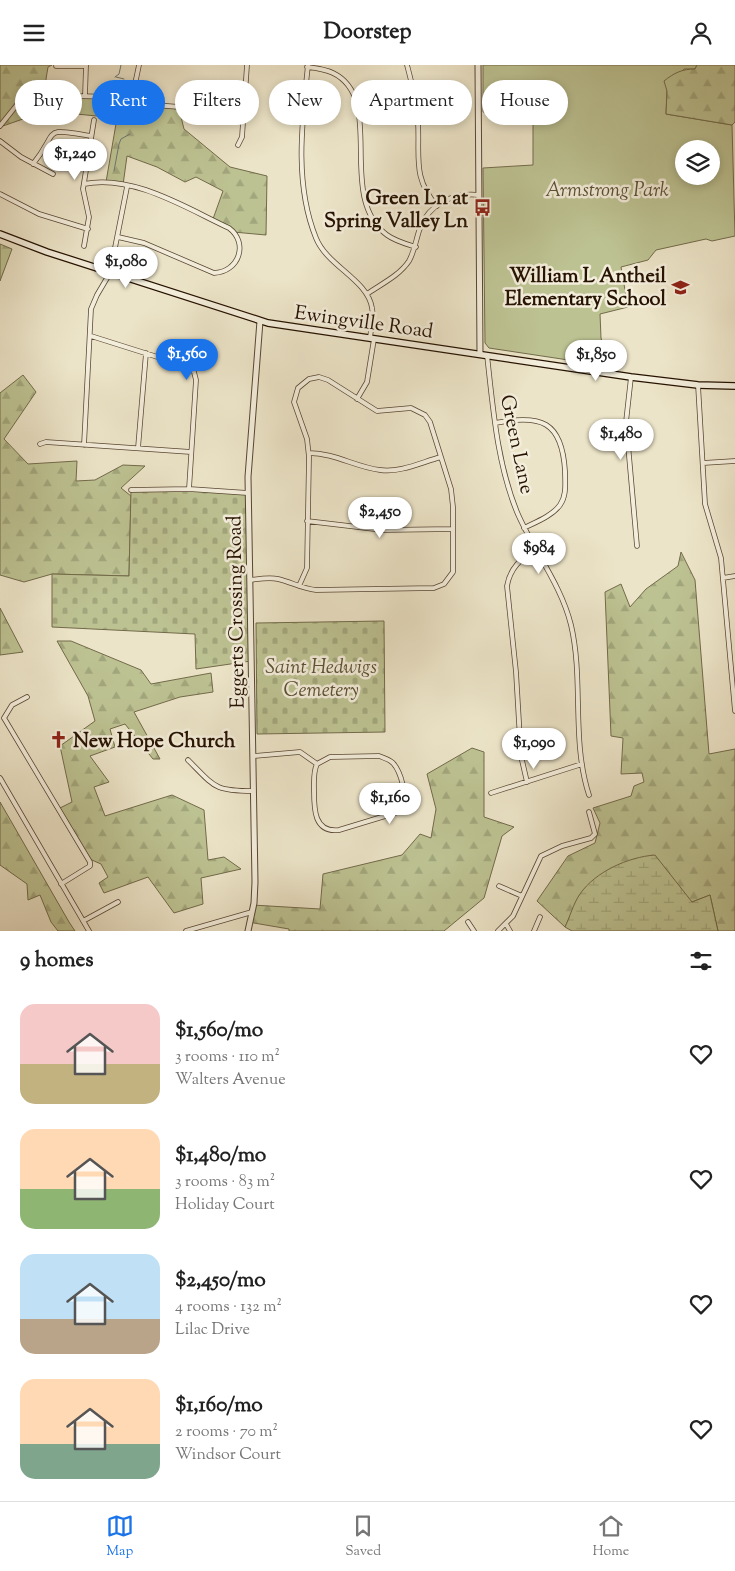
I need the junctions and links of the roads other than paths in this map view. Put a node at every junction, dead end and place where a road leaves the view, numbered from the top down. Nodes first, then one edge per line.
1 (70, 65) edge
2 (138, 65) edge
3 (247, 65) edge
4 (407, 65) edge
5 (478, 65) edge
6 (56, 66) edge
7 (86, 66) edge
8 (308, 66) edge
9 (136, 80) edge
10 (246, 80) edge
11 (85, 96) junction
12 (92, 96) edge
13 (93, 125) edge
14 (243, 125) edge
15 (0, 126) edge
16 (91, 136) junction
17 (0, 141) edge
18 (238, 145) dead end
19 (33, 164) junction
20 (52, 174) dead end
21 (84, 184) junction
22 (127, 187) junction
23 (0, 194) edge
24 (479, 195) junction
25 (437, 206) junction
26 (88, 229) junction
27 (0, 234) edge
28 (118, 237) junction
29 (84, 246) dead end
30 (416, 247) junction
31 (110, 273) junction
32 (367, 294) junction
33 (260, 321) junction
34 (91, 336) junction
35 (372, 338) junction
36 (146, 353) junction
37 (484, 355) junction
38 (631, 377) junction
39 (698, 385) junction
40 (735, 386) edge
41 (357, 399) junction
42 (495, 423) junction
43 (40, 444) dead end
44 (84, 445) junction
45 (138, 449) junction
46 (191, 452) junction
47 (309, 453) junction
48 (441, 457) junction
49 (735, 461) edge
50 (703, 463) junction
51 (188, 489) junction
52 (131, 490) dead end
53 (248, 493) junction
54 (307, 521) junction
55 (524, 528) junction
56 (453, 529) junction
57 (636, 546) dead end
58 (535, 549) junction
59 (735, 576) edge
60 (723, 578) junction
61 (250, 580) junction
62 (299, 587) junction
63 (733, 672) edge
64 (27, 697) dead end
65 (735, 711) edge
66 (2, 719) edge
67 (253, 756) junction
68 (188, 760) dead end
69 (317, 764) junction
70 (582, 764) junction
71 (0, 778) edge
72 (527, 782) junction
73 (253, 791) junction
74 (491, 793) dead end
75 (589, 795) dead end
76 (589, 812) dead end
77 (61, 884) junction
78 (498, 886) dead end
79 (522, 896) junction
80 (118, 902) dead end
81 (252, 912) junction
82 (540, 917) dead end
83 (83, 921) junction
84 (468, 922) dead end
85 (506, 925) junction
86 (89, 931) edge
87 (186, 931) edge
88 (248, 931) edge
89 (474, 931) edge
90 (498, 931) edge
91 (510, 931) edge
92 (534, 931) edge

1 - 6 street
1 - 7 street
2 - 9 street
3 - 10 street
4 - 25 street
5 - 24 street, Green Lane
7 - 11 street
8 - 30 street
8 - 32 street
11 - 12 street
11 - 15 street
13 - 16 street
14 - 18 street
16 - 19 street
16 - 21 street
17 - 19 street
19 - 20 street
21 - 22 street
21 - 26 street
22 - 28 street
22 - 28 street
23 - 26 street
24 - 25 street
24 - 37 street, Green Lane
25 - 30 street
26 - 29 street
27 - 31 main road, Ewingville Road
28 - 31 street
30 - 32 street
31 - 33 main road, Ewingville Road
31 - 34 street
32 - 35 street
33 - 35 main road, Ewingville Road
33 - 53 street, Eggerts Crossing Road
34 - 36 street
34 - 44 street
35 - 37 main road, Ewingville Road
35 - 41 street
36 - 45 street
36 - 46 street
37 - 38 main road, Ewingville Road
37 - 42 street, Green Lane
38 - 39 main road, Ewingville Road
38 - 57 street
39 - 40 main road, Ewingville Road
39 - 50 street
41 - 47 street
41 - 48 street
42 - 55 street, Green Lane
42 - 55 street
43 - 44 street
44 - 45 street
45 - 46 street
46 - 51 street
47 - 48 street
47 - 54 street
48 - 56 street
49 - 50 street
50 - 60 street
51 - 52 street
51 - 53 street
53 - 61 street, Eggerts Crossing Road
54 - 56 street
54 - 62 street
55 - 58 street, Green Lane
56 - 62 street
58 - 70 street, Green Lane
58 - 72 street
59 - 60 street
60 - 63 street
61 - 62 street
61 - 67 street, Eggerts Crossing Road
63 - 65 street
64 - 66 street
66 - 77 street
67 - 69 street
67 - 73 street, Eggerts Crossing Road
68 - 73 street
69 - 69 street
70 - 72 street
70 - 75 street, Green Lane
71 - 77 street
72 - 74 street
73 - 81 street, Eggerts Crossing Road
76 - 79 street
77 - 83 street
78 - 79 street
79 - 85 street
80 - 83 street
81 - 87 street
81 - 88 street, Eggerts Crossing Road
82 - 92 street
83 - 86 street
84 - 89 street
85 - 90 street
85 - 91 street

